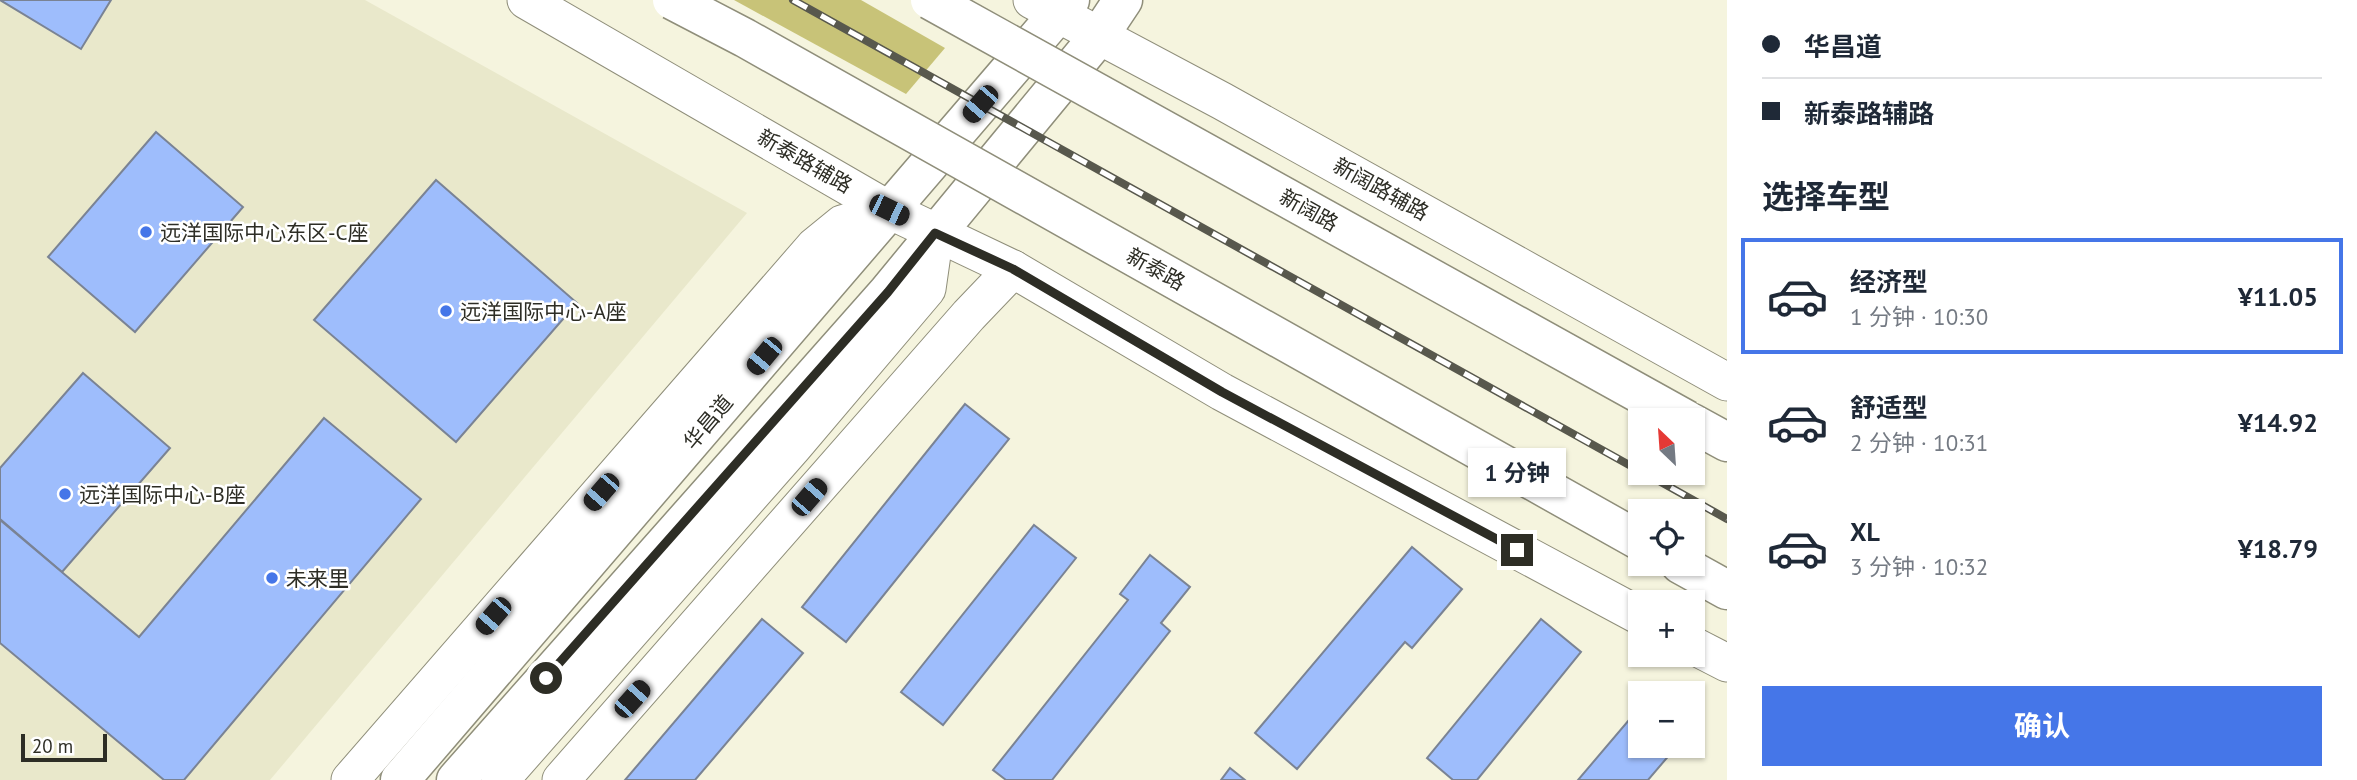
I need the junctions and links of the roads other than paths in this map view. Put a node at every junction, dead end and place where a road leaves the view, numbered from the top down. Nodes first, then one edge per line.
1 (526, 0) edge
2 (671, 0) edge
3 (930, 0) edge
4 (1123, 0) edge
5 (1140, 0) edge
6 (1056, 3) edge
7 (1099, 36) junction
8 (889, 210) junction
9 (935, 233) junction
10 (1013, 269) junction
11 (1727, 382) edge
12 (1666, 408) edge
13 (1705, 430) edge
14 (1727, 442) edge
15 (1628, 534) edge
16 (1702, 576) edge
17 (1727, 590) edge
18 (1628, 610) edge
19 (1705, 652) edge
20 (1727, 663) edge
21 (350, 780) edge
22 (400, 780) edge
23 (456, 780) edge
24 (499, 780) edge
25 (561, 780) edge

1 - 8 street, 新泰路辅路
2 - 15 main road, 新泰路, bridge
3 - 12 main road, 新阔路, bridge
4 - 7 main road
5 - 7 street
6 - 7 street, 新阔路辅路
6 - 8 main road, 华昌道
7 - 9 main road
7 - 11 street, 新阔路辅路
8 - 9 street, 新泰路辅路
8 - 21 street
8 - 22 main road, 华昌道
9 - 10 street, 新泰路辅路
9 - 23 main road
9 - 24 street
10 - 18 street, 新泰路辅路
10 - 25 street
13 - 14 main road
16 - 17 main road
19 - 20 street

